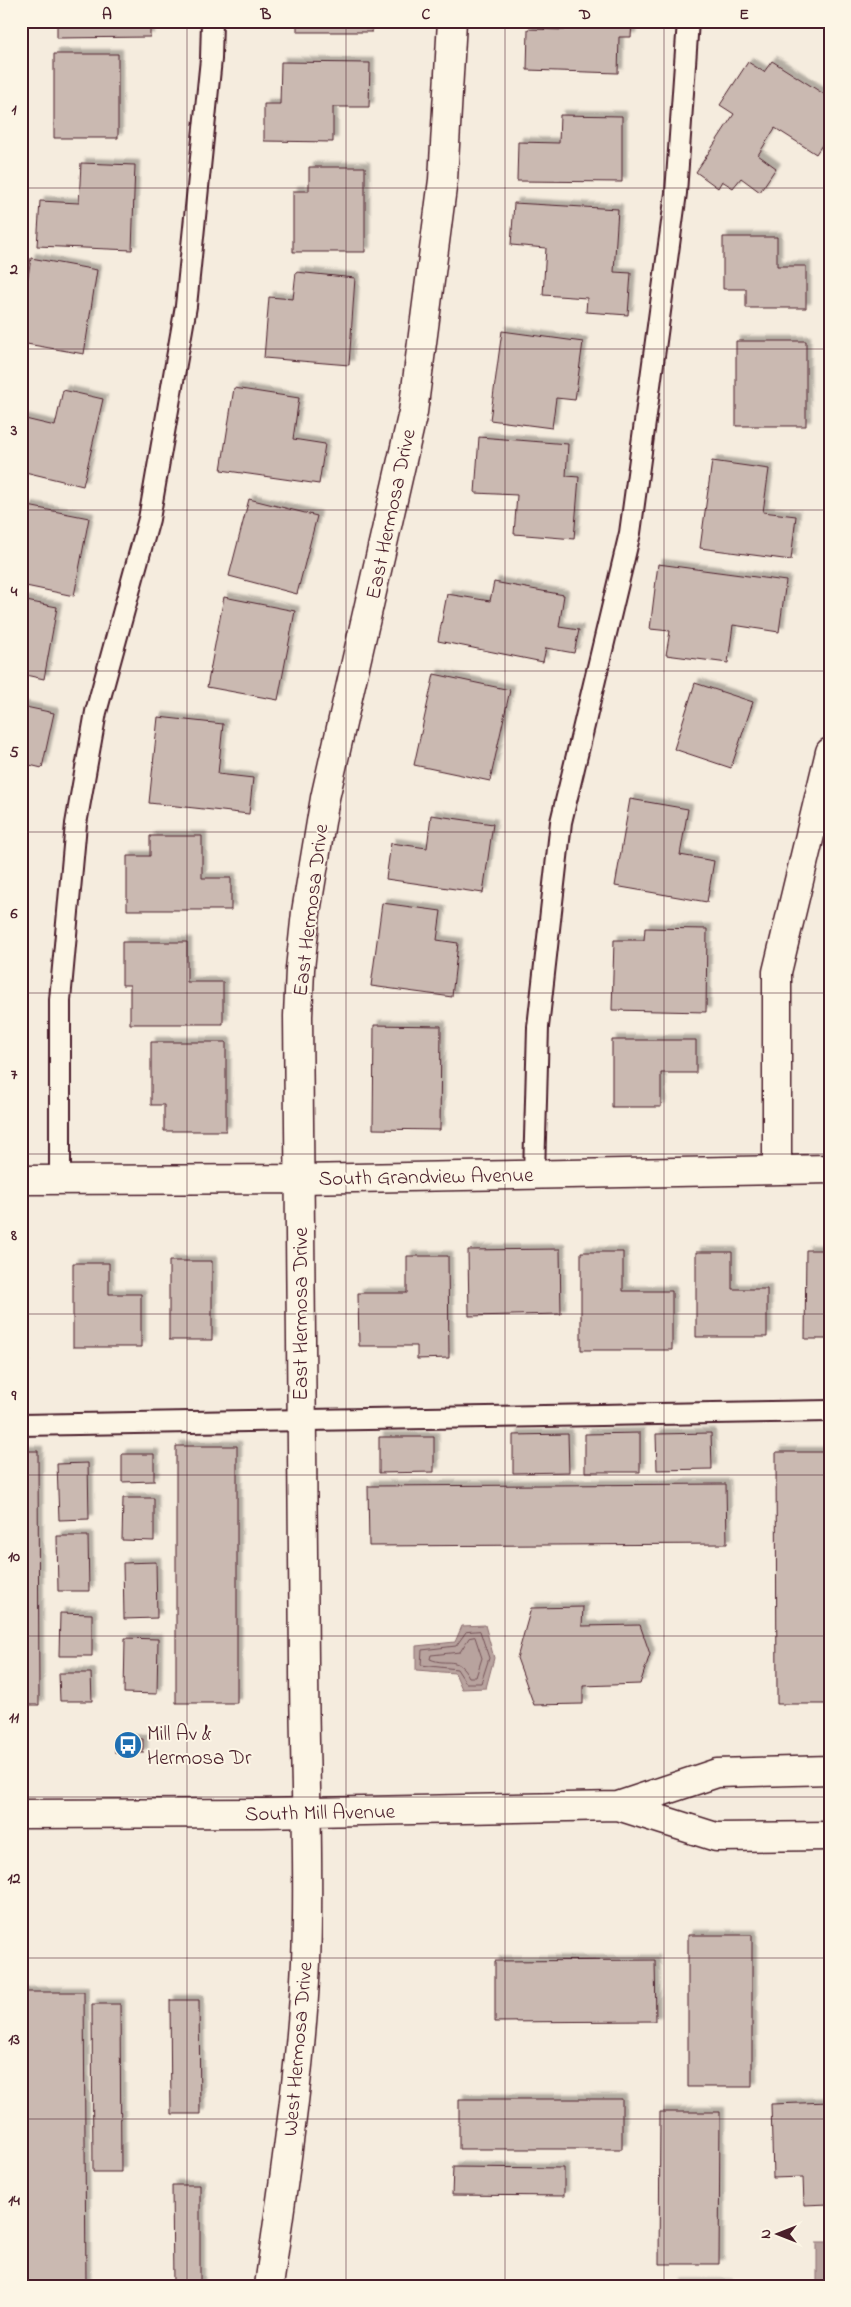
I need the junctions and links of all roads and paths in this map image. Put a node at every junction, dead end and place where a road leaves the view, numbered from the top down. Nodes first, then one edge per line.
1 (212, 21) edge
2 (452, 21) edge
3 (688, 21) edge
4 (830, 752) edge
5 (830, 1169) edge
6 (778, 1170) junction
7 (534, 1174) junction
8 (300, 1179) junction
9 (21, 1180) edge
10 (60, 1180) junction
11 (830, 1411) edge
12 (301, 1419) junction
13 (21, 1425) edge
14 (830, 1770) edge
15 (618, 1806) junction
16 (305, 1811) junction
17 (21, 1814) edge
18 (830, 1836) edge
19 (269, 2286) edge

1 - 10 lane
2 - 8 street, East Hermosa Drive
3 - 7 lane
4 - 6 street
5 - 6 street, South Grandview Avenue
6 - 7 street, South Grandview Avenue
7 - 8 street, South Grandview Avenue
8 - 10 street, South Grandview Avenue
8 - 12 street, East Hermosa Drive
9 - 10 street, South Grandview Avenue
11 - 12 lane
12 - 13 lane
12 - 16 street, East Hermosa Drive
14 - 15 street, South Mill Avenue
15 - 16 street, South Mill Avenue
15 - 18 street, South Mill Avenue
16 - 17 street, South Mill Avenue
16 - 19 street, West Hermosa Drive

